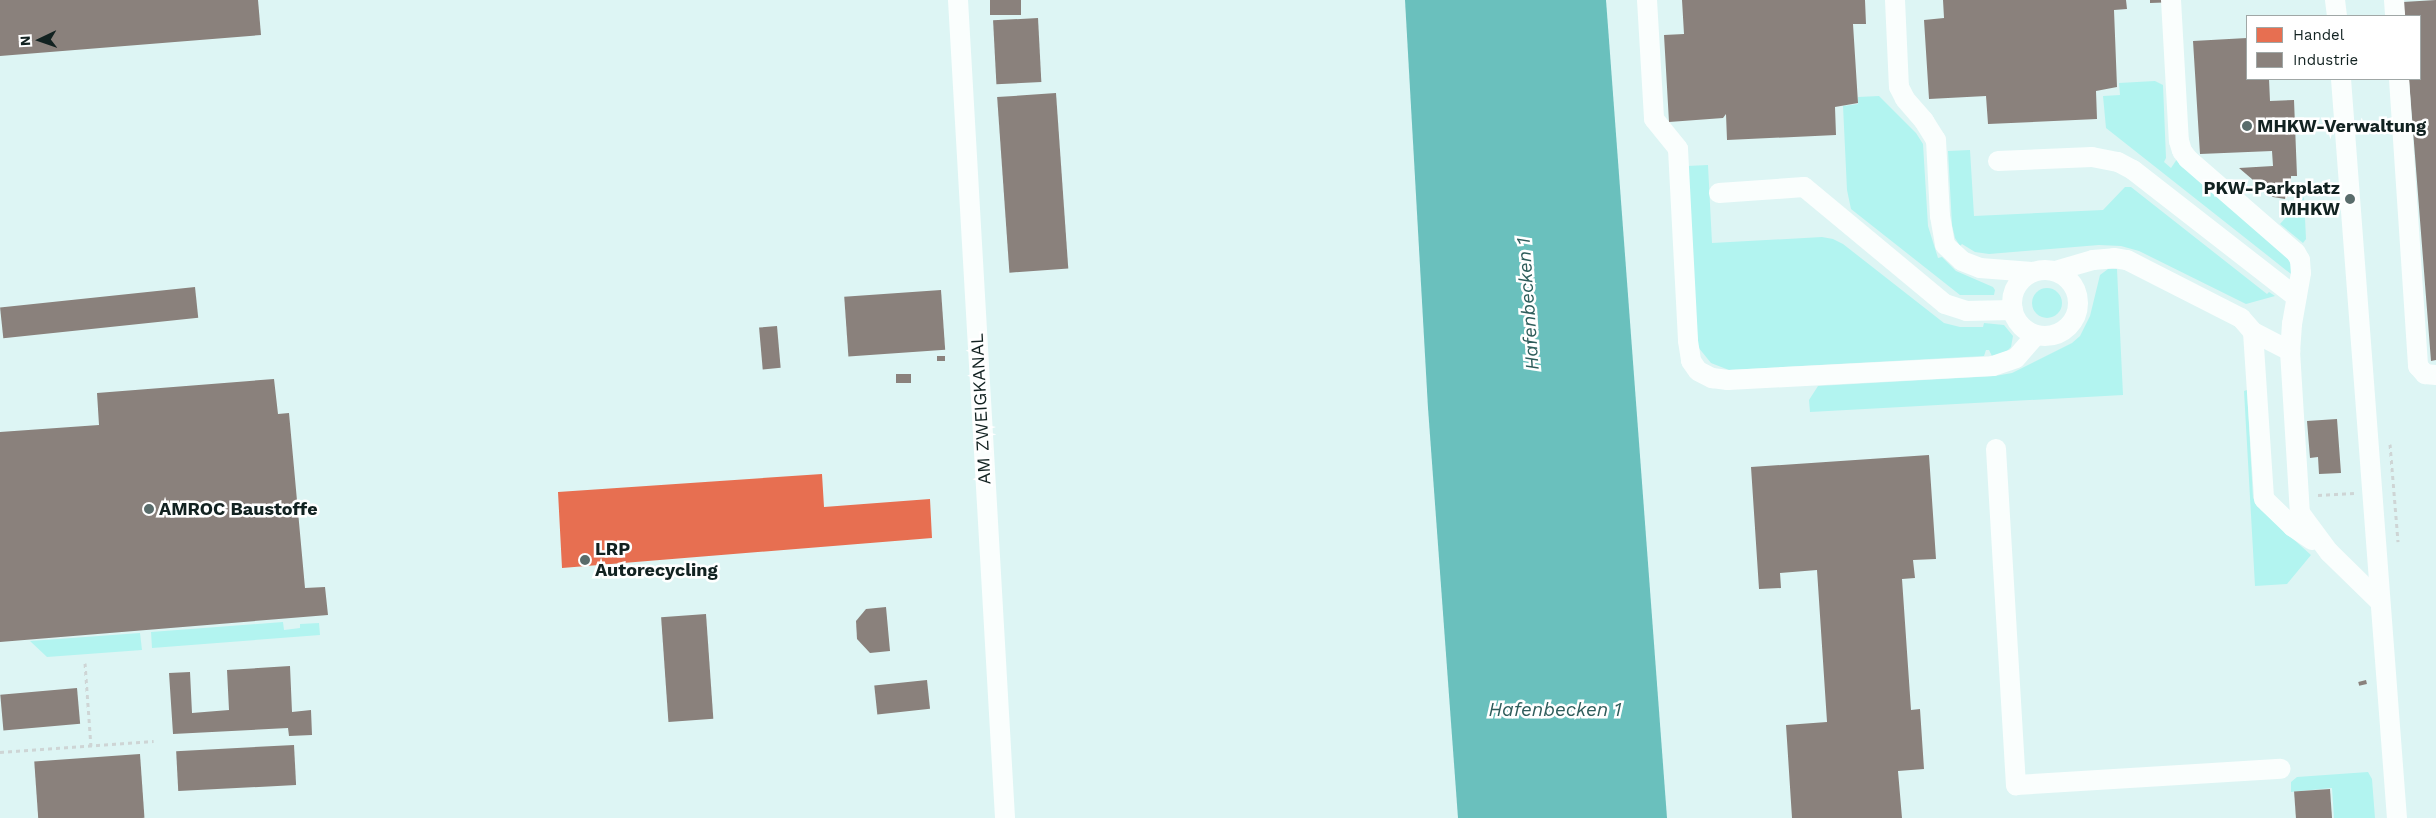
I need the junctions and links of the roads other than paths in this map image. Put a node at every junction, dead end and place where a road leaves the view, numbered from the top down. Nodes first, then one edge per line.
1 (958, 0) edge
2 (1647, 0) edge
3 (1895, 0) edge
4 (2172, 0) edge
5 (2335, 0) edge
6 (2394, 0) edge
7 (2337, 15) edge
8 (2395, 15) edge
9 (2341, 80) edge
10 (2399, 80) edge
11 (1998, 161) dead end
12 (1719, 193) dead end
13 (2056, 271) junction
14 (2032, 272) junction
15 (2296, 297) junction
16 (2013, 310) junction
17 (2253, 332) junction
18 (2036, 335) junction
19 (2290, 351) junction
20 (2436, 376) edge
21 (1996, 450) dead end
22 (2329, 552) junction
23 (2380, 602) junction
24 (2281, 769) dead end
25 (1005, 818) edge
26 (2397, 818) edge

1 - 25 street, AM ZWEIGKANAL
2 - 18 street
3 - 14 street
4 - 15 street
5 - 7 street
6 - 8 street
9 - 23 street
10 - 20 street
11 - 15 street
12 - 16 street
13 - 14 street
13 - 17 street
13 - 18 street
14 - 16 street
15 - 19 street
16 - 18 street
17 - 19 street
17 - 22 street
19 - 22 street
21 - 24 street
22 - 23 street
23 - 26 street

